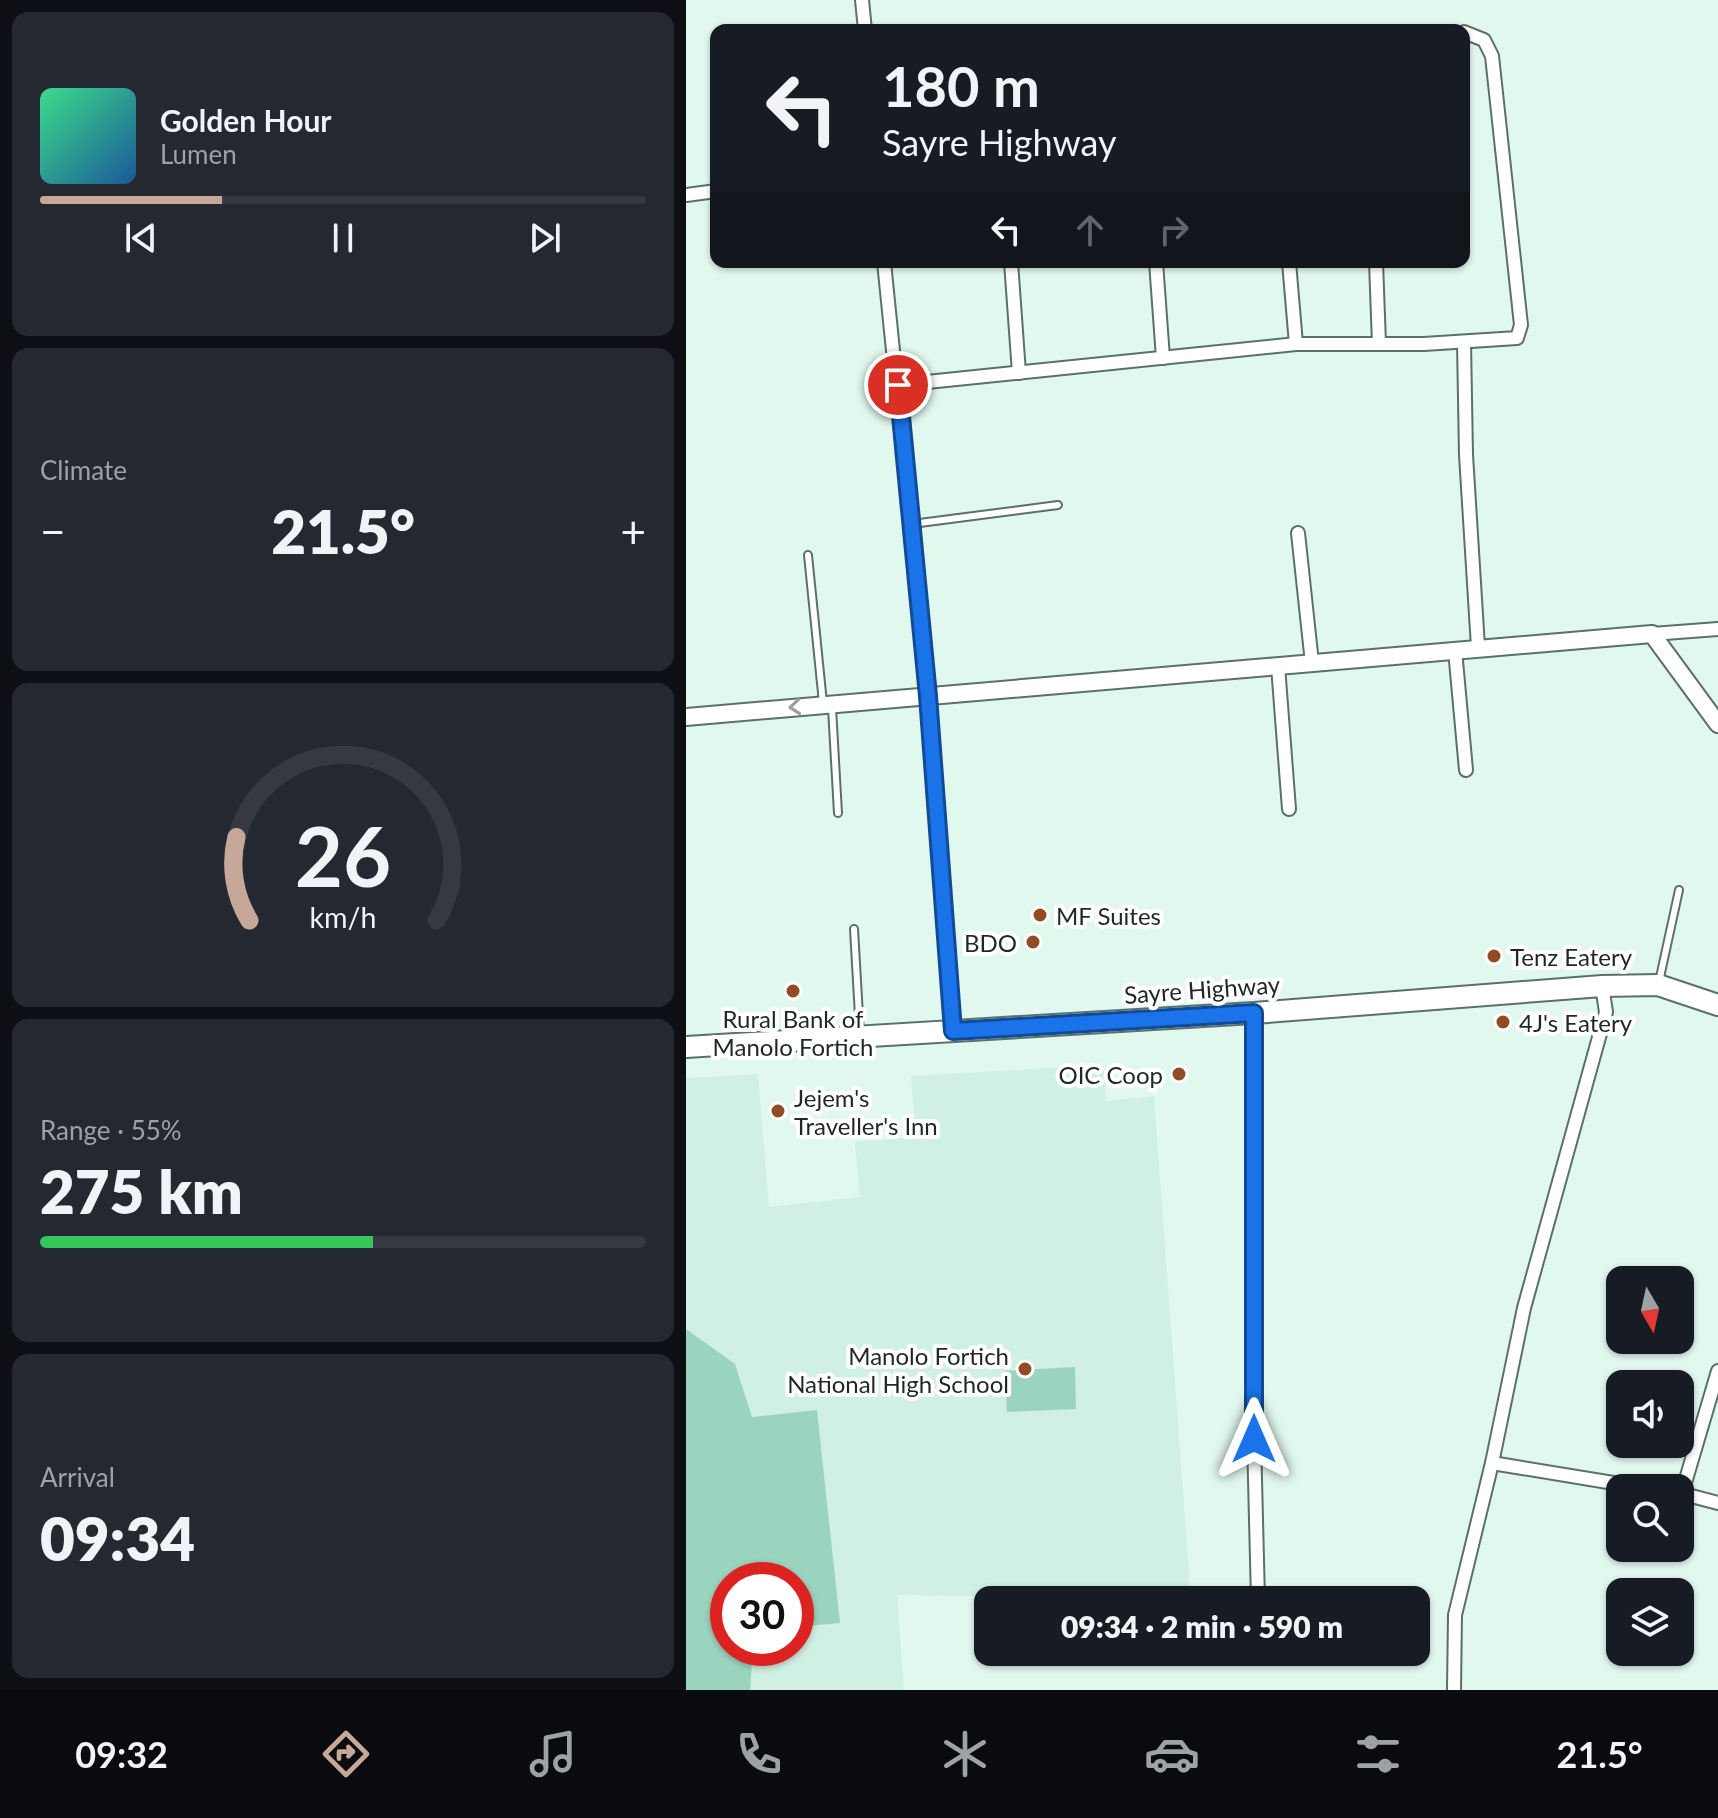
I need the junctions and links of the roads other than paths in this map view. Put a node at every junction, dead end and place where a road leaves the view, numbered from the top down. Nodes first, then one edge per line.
1 (862, 0) edge
2 (864, 24) edge
3 (1470, 34) edge
4 (710, 192) edge
5 (686, 195) edge
6 (885, 268) edge
7 (1011, 268) edge
8 (1156, 268) edge
9 (1290, 268) edge
10 (1376, 268) edge
11 (1464, 342) junction
12 (1296, 344) junction
13 (1379, 344) junction
14 (1163, 358) junction
15 (1019, 373) junction
16 (898, 385) junction
17 (1058, 505) dead end
18 (912, 524) junction
19 (1298, 533) dead end
20 (808, 555) dead end
21 (1718, 629) edge
22 (1652, 634) junction
23 (1478, 647) junction
24 (1455, 650) junction
25 (1312, 663) junction
26 (1278, 666) junction
27 (928, 696) junction
28 (827, 704) junction
29 (686, 717) edge
30 (1718, 724) edge
31 (1466, 770) dead end
32 (1289, 809) dead end
33 (838, 813) dead end
34 (1679, 890) dead end
35 (854, 929) dead end
36 (1658, 985) junction
37 (1602, 986) junction
38 (1718, 1005) edge
39 (1254, 1013) junction
40 (953, 1031) junction
41 (861, 1036) junction
42 (686, 1047) edge
43 (1718, 1371) edge
44 (1492, 1463) junction
45 (1687, 1474) edge
46 (1606, 1482) edge
47 (1694, 1497) edge
48 (1718, 1503) edge
49 (1258, 1586) edge
50 (1454, 1690) edge

1 - 2 street
3 - 11 street
4 - 5 street
6 - 16 street
7 - 15 street
8 - 14 street
9 - 12 street
10 - 13 street
11 - 13 street
11 - 23 street
12 - 13 street
12 - 14 street
14 - 15 street
15 - 16 street
16 - 18 street
17 - 18 lane
18 - 27 street
19 - 25 street
20 - 28 lane
21 - 22 street
22 - 23 street
22 - 30 street
23 - 24 street
24 - 25 street
24 - 31 street
25 - 26 street
26 - 27 street
26 - 32 street
27 - 28 street
27 - 40 street
28 -> 29 street
28 - 33 lane
34 - 36 lane
35 - 41 lane
36 - 37 highway, Sayre Highway
36 - 38 highway, Sayre Highway
37 - 39 highway, Sayre Highway
37 - 44 street
39 - 40 highway, Sayre Highway
39 - 49 street
40 - 41 highway, Sayre Highway
41 - 42 highway, Sayre Highway
43 - 45 street
44 - 46 street
44 - 50 street
47 - 48 street

